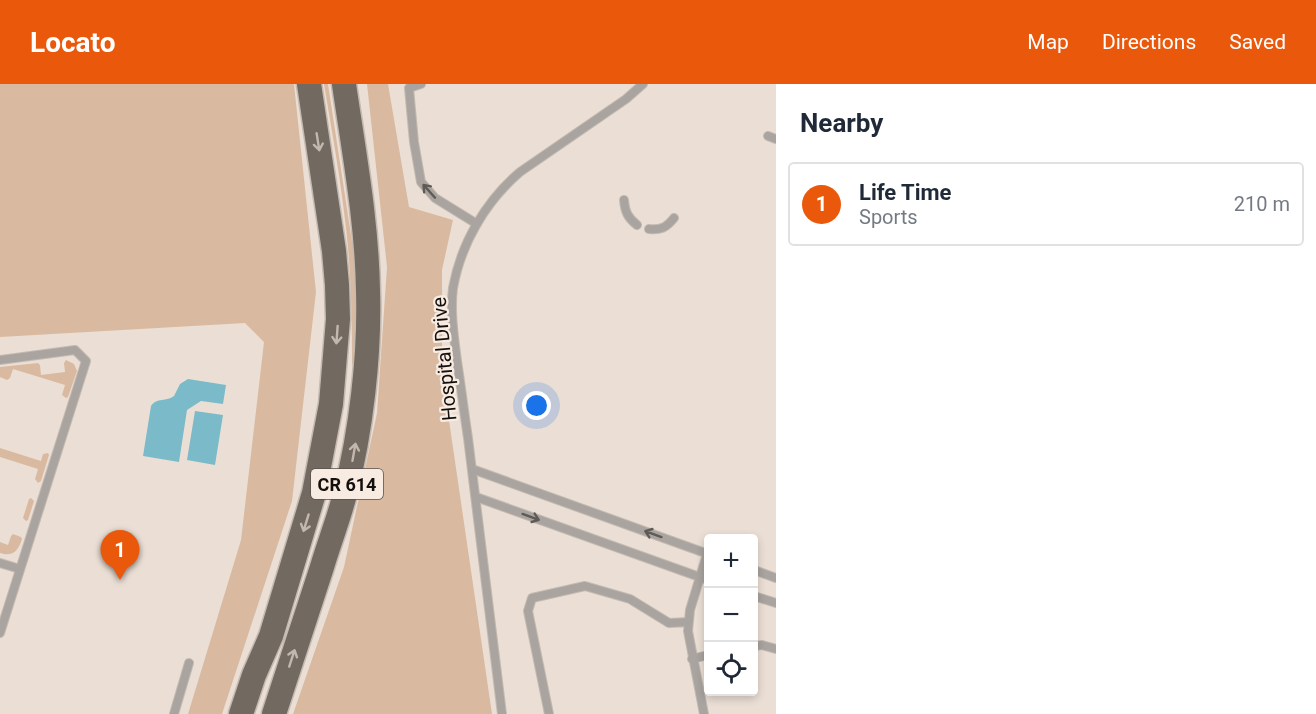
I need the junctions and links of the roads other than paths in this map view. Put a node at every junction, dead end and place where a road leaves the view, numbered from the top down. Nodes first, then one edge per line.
1 (309, 84) edge
2 (344, 84) edge
3 (421, 84) edge
4 (643, 84) edge
5 (411, 86) edge
6 (624, 200) dead end
7 (674, 218) dead end
8 (477, 224) junction
9 (637, 225) dead end
10 (649, 229) dead end
11 (0, 360) edge
12 (472, 469) junction
13 (476, 497) junction
14 (704, 553) edge
15 (0, 563) edge
16 (704, 564) edge
17 (20, 569) junction
18 (758, 572) edge
19 (699, 577) junction
20 (704, 579) edge
21 (776, 579) edge
22 (758, 598) edge
23 (776, 603) edge
24 (689, 622) junction
25 (0, 633) edge
26 (271, 636) junction
27 (758, 645) edge
28 (776, 649) edge
29 (704, 656) edge
30 (692, 658) junction
31 (189, 663) dead end
32 (174, 714) edge
33 (242, 714) edge
34 (254, 714) edge
35 (274, 714) edge
36 (502, 714) edge
37 (549, 714) edge
38 (704, 714) edge

1 -> 26 highway, CR 614
35 -> 2 highway, CR 614
3 - 5 lane
4 - 8 lane, Hospital Drive
8 -> 5 lane
6 - 9 lane
7 - 10 lane
8 - 12 lane, Hospital Drive
11 - 17 lane
12 - 13 lane, Hospital Drive
14 -> 12 lane
13 -> 19 lane
13 - 36 lane, Hospital Drive
15 - 17 lane
16 - 19 lane
17 - 25 lane
18 - 21 lane
19 - 20 lane
19 - 24 lane
22 - 23 lane
24 - 30 lane
24 - 37 lane
26 - 33 highway
26 - 34 highway
27 - 28 lane
29 - 30 lane
30 - 38 lane
31 - 32 lane

